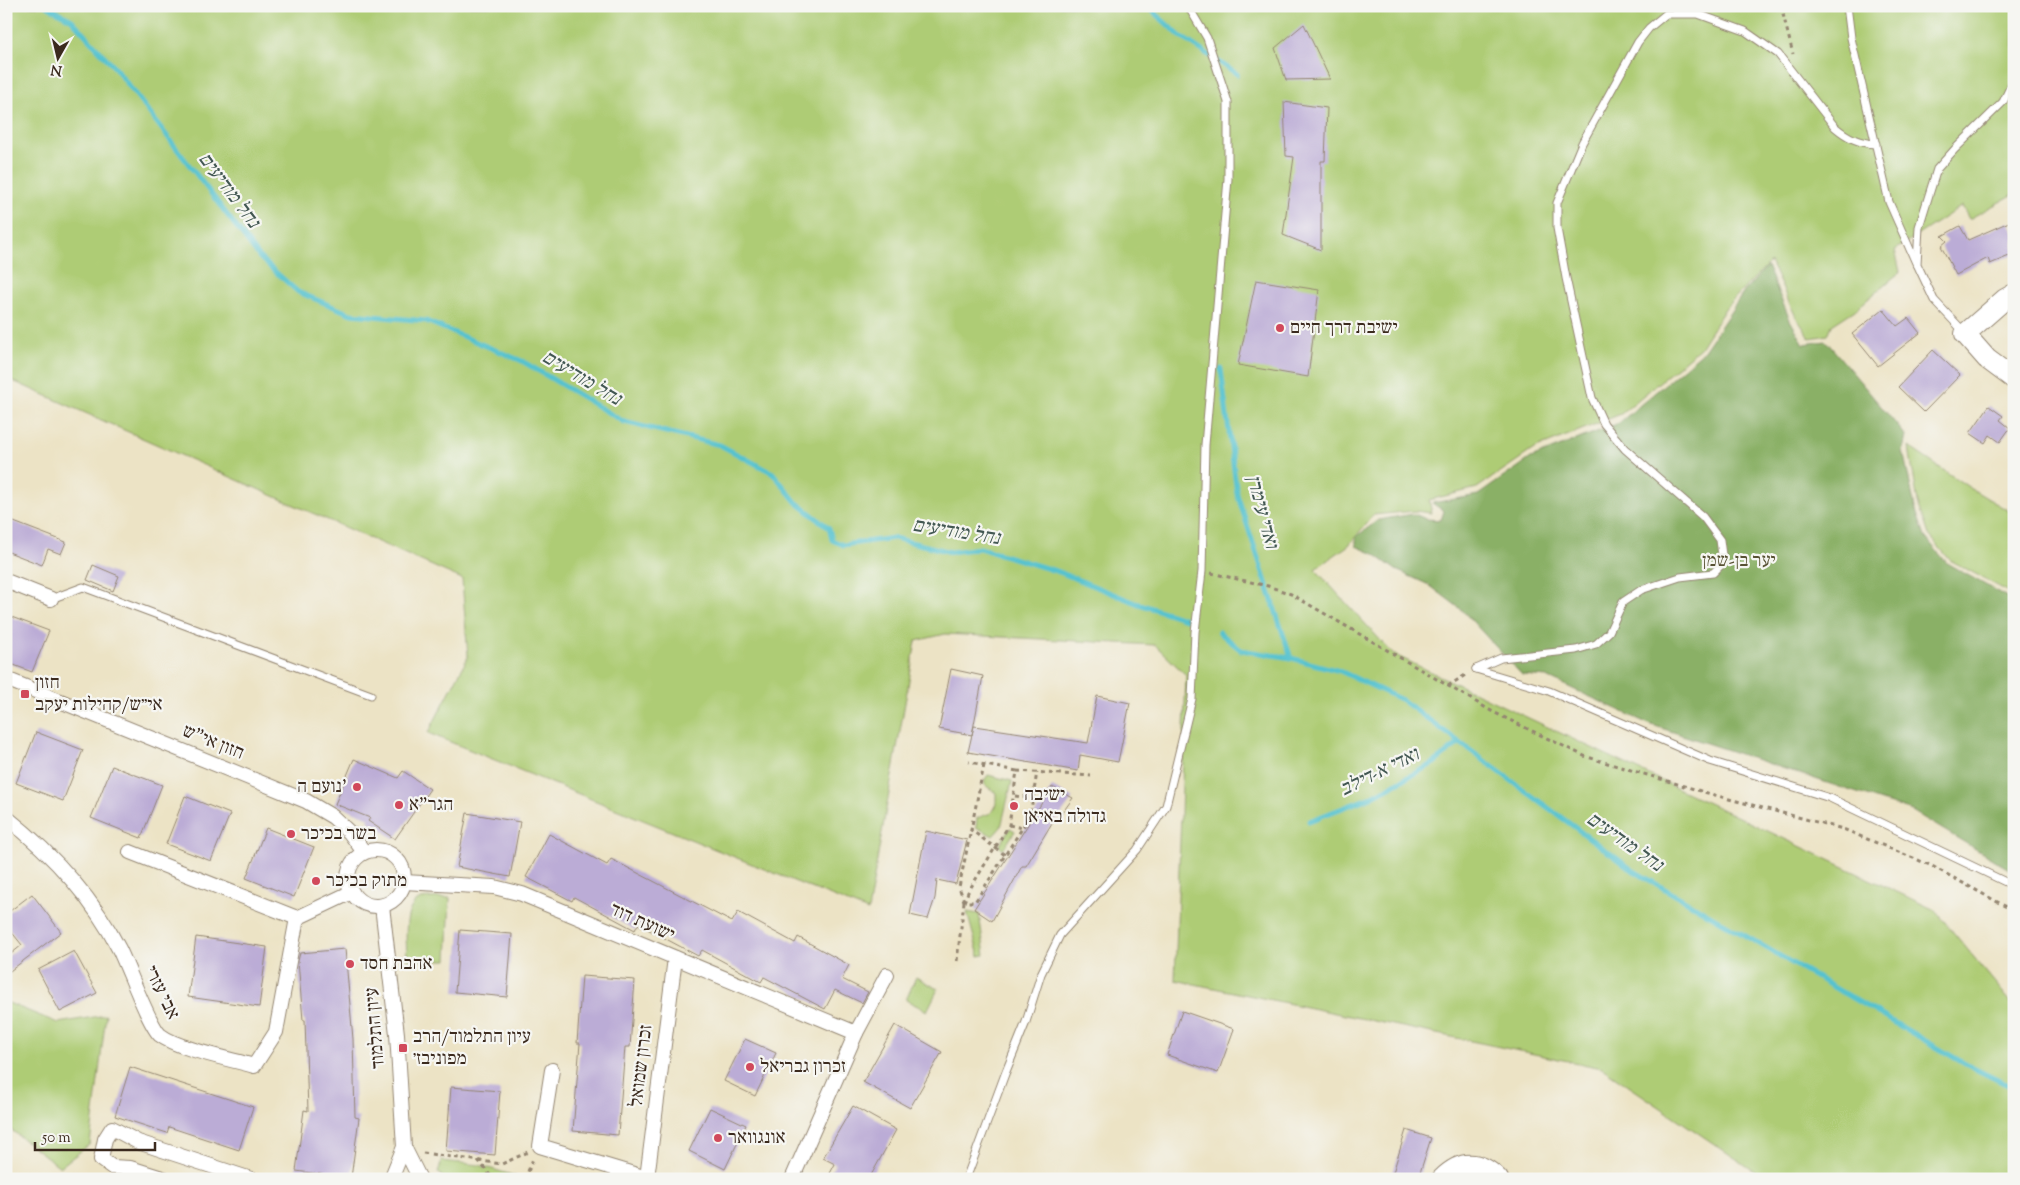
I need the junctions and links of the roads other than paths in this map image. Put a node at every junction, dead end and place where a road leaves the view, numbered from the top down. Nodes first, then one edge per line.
1 (1188, 6) edge
2 (1847, 6) edge
3 (2014, 79) edge
4 (1876, 144) junction
5 (1917, 264) junction
6 (2014, 294) edge
7 (1965, 334) junction
8 (2014, 379) edge
9 (6, 581) edge
10 (51, 599) joint
11 (6, 678) edge
12 (371, 695) dead end
13 (6, 817) edge
14 (130, 852) dead end
15 (364, 852) junction
16 (404, 882) junction
17 (2014, 886) edge
18 (352, 892) junction
19 (382, 906) junction
20 (297, 918) junction
21 (675, 958) junction
22 (887, 974) dead end
23 (856, 1033) junction
24 (552, 1070) dead end
25 (404, 1147) junction
26 (648, 1178) edge
27 (165, 1179) edge
28 (252, 1179) edge
29 (391, 1179) edge
30 (420, 1179) edge
31 (792, 1179) edge
32 (966, 1179) edge
33 (1442, 1179) edge
34 (1498, 1179) edge

1 - 32 lane
2 - 4 lane
3 - 5 lane
4 - 5 lane
4 - 17 lane
5 - 7 lane
6 - 7 street
7 - 8 street
9 - 10 street
10 - 12 lane
11 - 15 street, חזון אי"ש
13 - 20 street, אבי עזרי
14 - 20 street
15 - 16 street
15 - 18 street
16 - 19 street
16 - 21 street, ישועת דוד
18 - 19 street
18 - 20 street
19 - 25 street, עיון התלמוד
21 - 23 street, ישועת דוד
21 - 26 street, זכרון שמואל
22 - 23 street
23 - 31 street
24 - 26 street, זכרון שמואל
25 - 29 street, עיון התלמוד
25 - 30 street, עיון התלמוד
27 - 28 street
33 - 34 street

